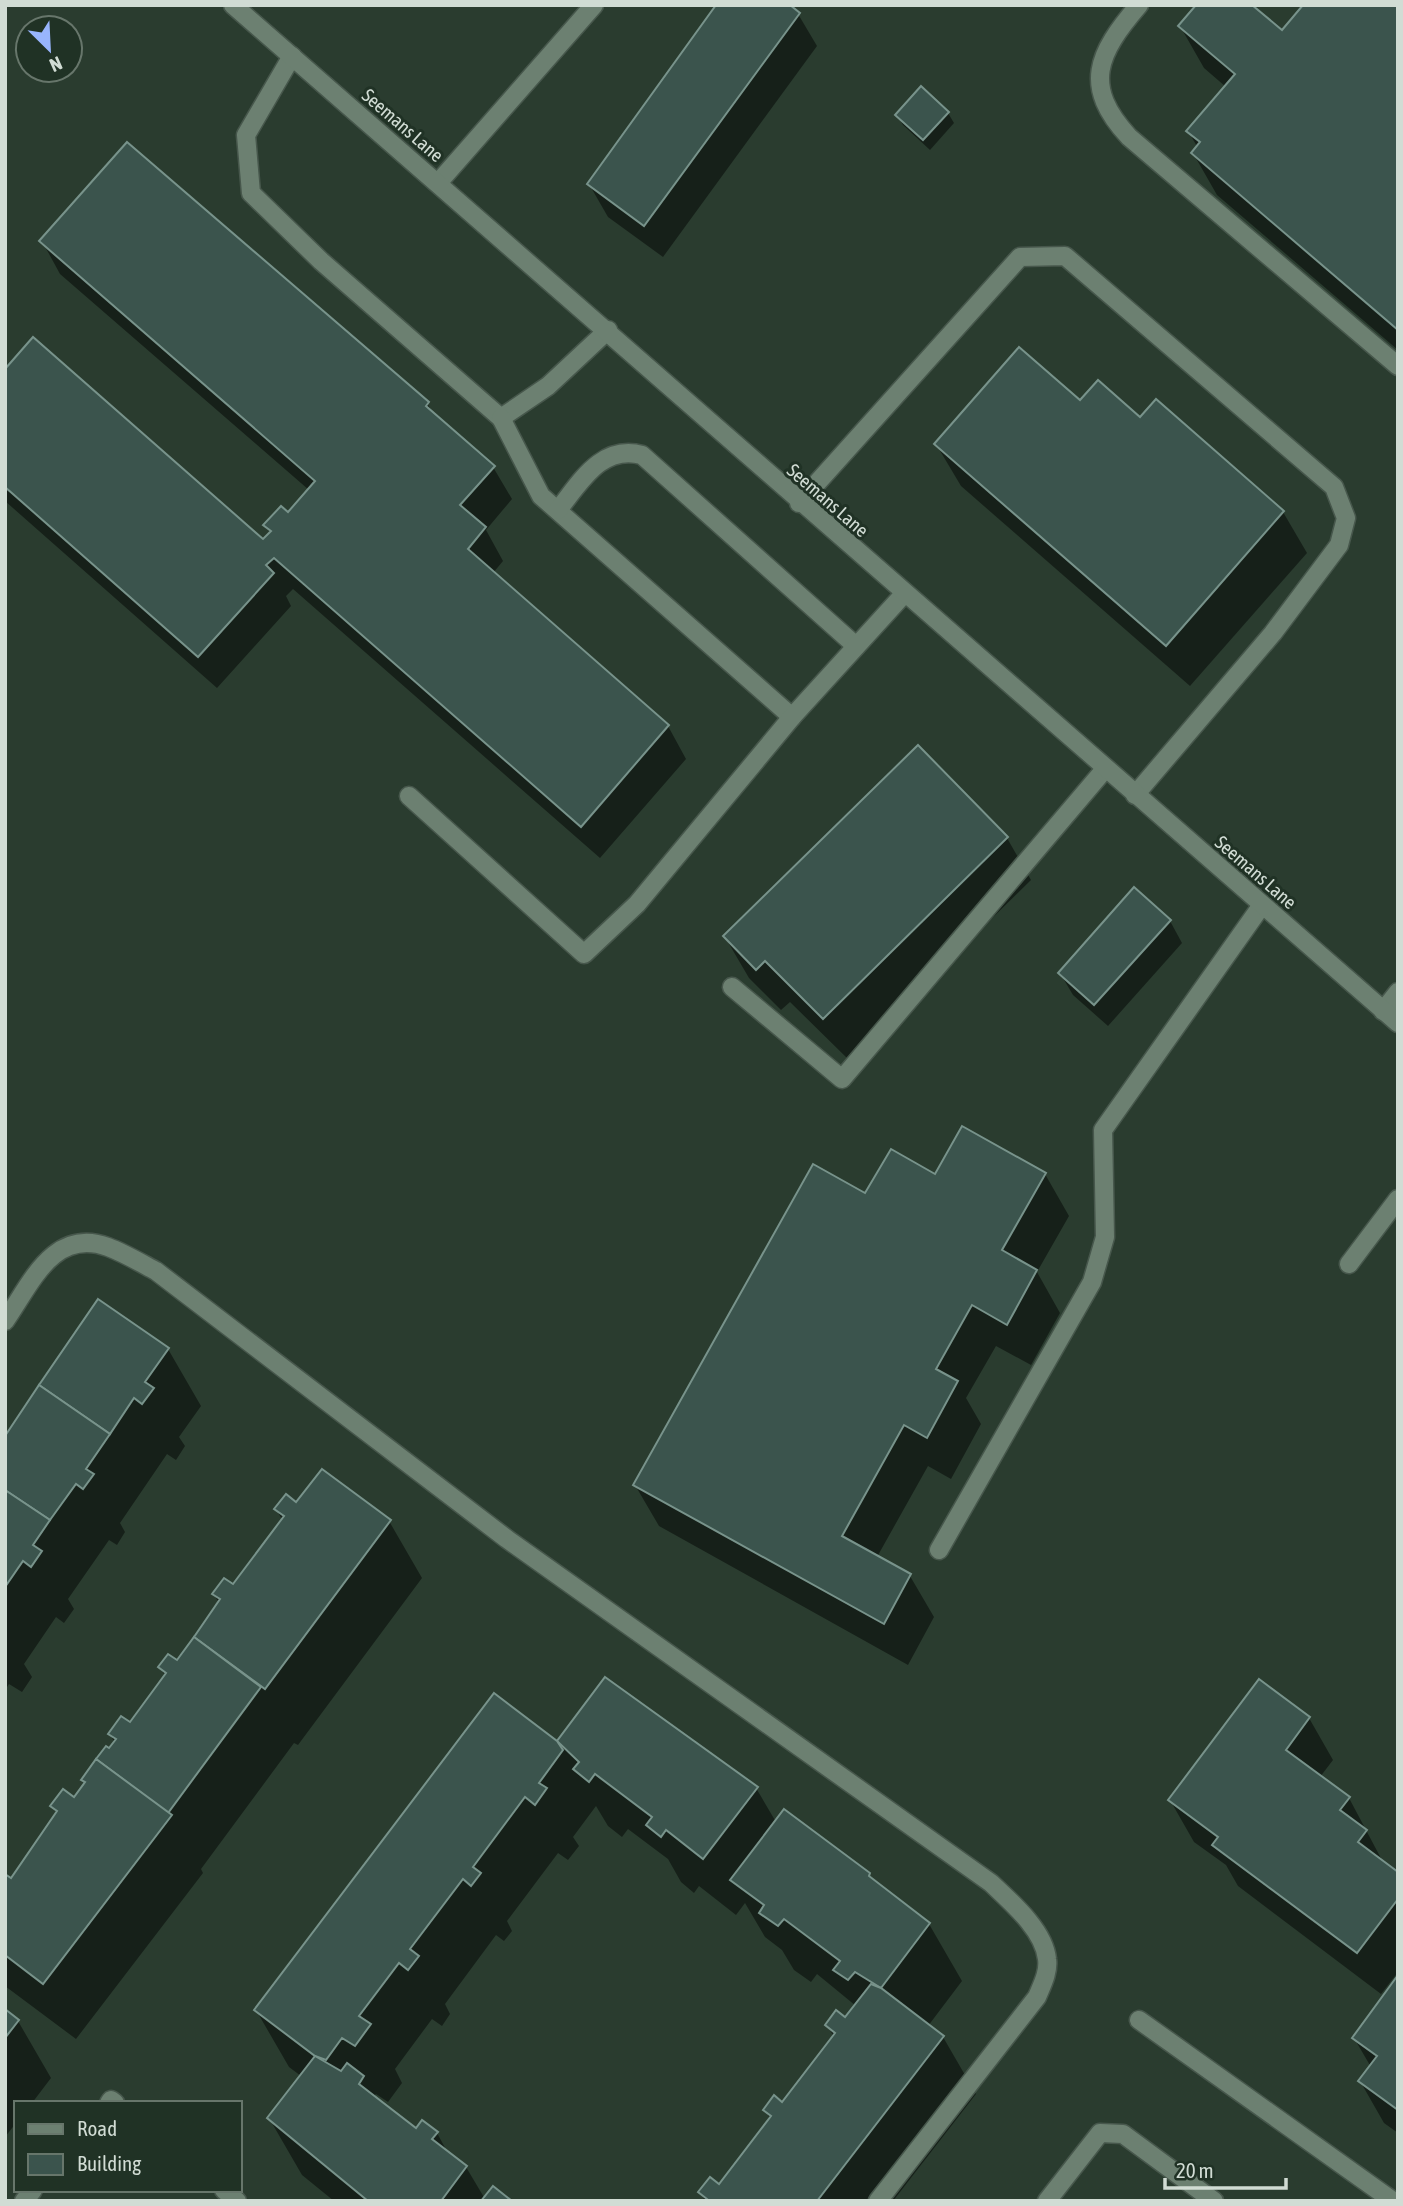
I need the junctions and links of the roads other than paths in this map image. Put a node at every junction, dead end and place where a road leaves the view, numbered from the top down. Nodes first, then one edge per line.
1 (233, 5) edge
2 (594, 5) edge
3 (1139, 5) edge
4 (292, 56) junction
5 (438, 183) junction
6 (608, 330) junction
7 (1398, 366) edge
8 (501, 418) junction
9 (799, 503) junction
10 (558, 510) junction
11 (904, 594) junction
12 (856, 646) junction
13 (792, 717) junction
14 (1105, 769) junction
15 (1135, 794) junction
16 (409, 796) dead end
17 (1262, 905) junction
18 (732, 987) dead end
19 (1398, 992) edge
20 (1383, 1011) junction
21 (1398, 1023) edge
22 (1398, 1199) edge
23 (1349, 1264) dead end
24 (5, 1321) edge
25 (939, 1550) dead end
26 (1139, 2020) dead end
27 (878, 2201) edge
28 (1047, 2201) edge
29 (1214, 2201) edge
30 (1393, 2201) edge

1 - 4 street, Seemans Lane
2 - 5 street
3 - 7 street
4 - 5 street, Seemans Lane
4 - 8 street
5 - 6 street, Seemans Lane
6 - 8 street
6 - 9 street, Seemans Lane
8 - 10 street
9 - 11 street, Seemans Lane
9 - 15 street
10 - 12 street
10 - 13 street
11 - 12 street
11 - 14 street, Seemans Lane
12 - 13 street
13 - 16 street
14 - 15 street, Seemans Lane
14 - 18 street
15 - 17 street, Seemans Lane
17 - 20 street, Seemans Lane
17 - 25 street
19 - 20 street
20 - 21 street, Seemans Lane
22 - 23 street
24 - 27 street
26 - 30 street
28 - 29 street

